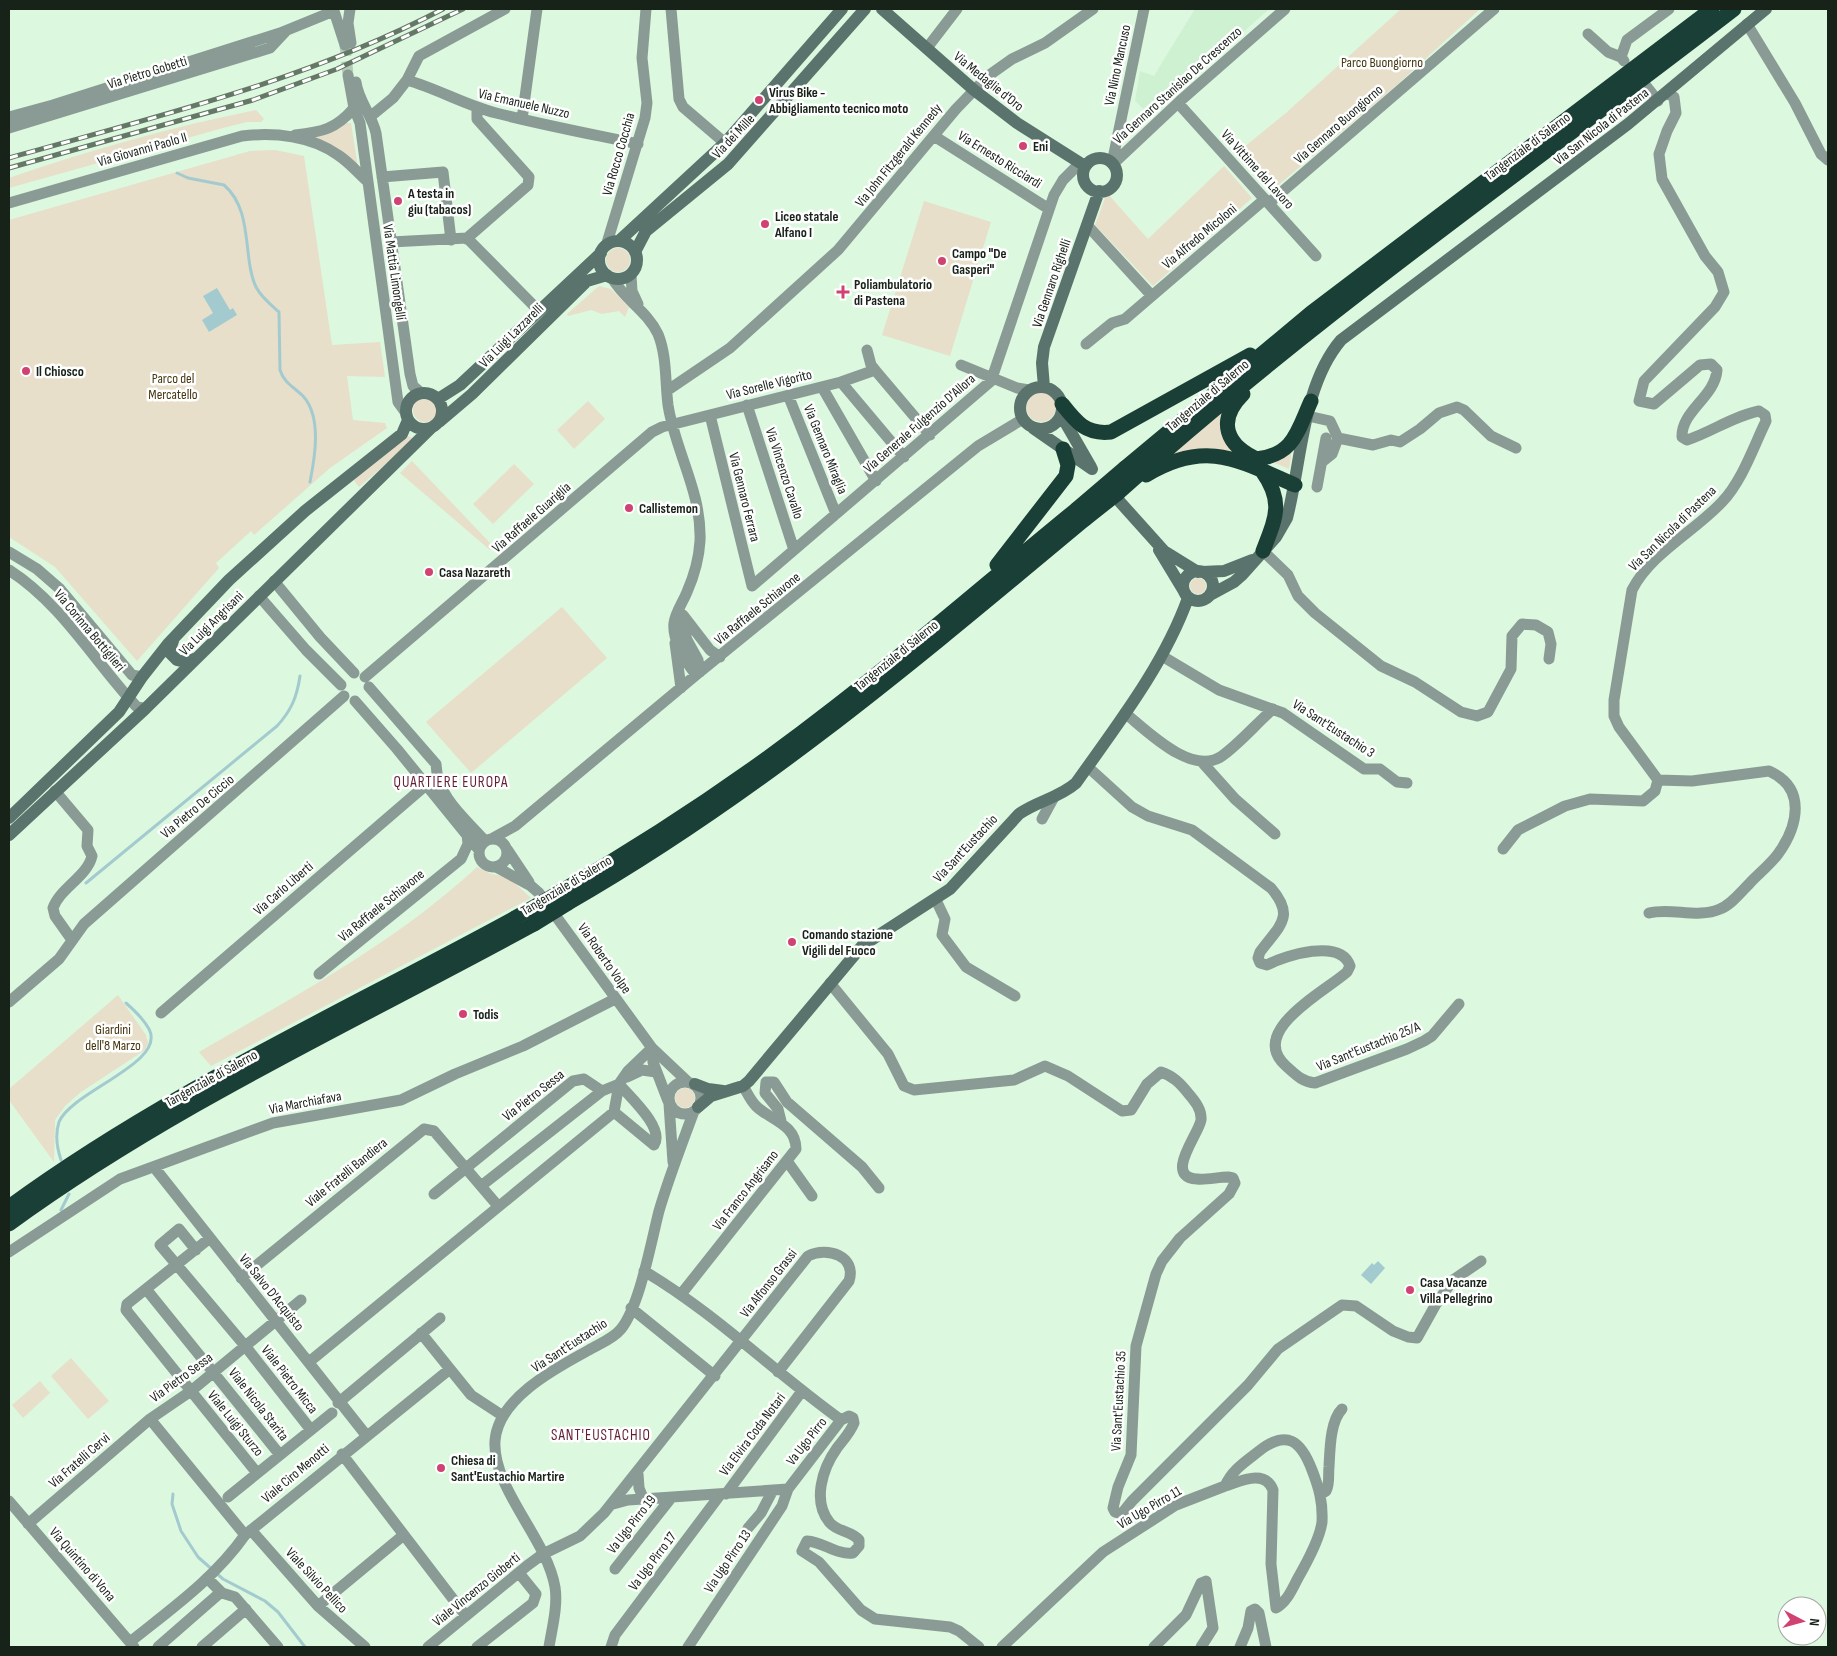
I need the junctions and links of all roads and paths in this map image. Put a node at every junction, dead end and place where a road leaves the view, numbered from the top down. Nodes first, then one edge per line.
1 (350, 9) edge
2 (504, 9) edge
3 (537, 9) edge
4 (646, 9) edge
5 (671, 9) edge
6 (842, 9) edge
7 (865, 9) edge
8 (882, 9) edge
9 (957, 9) edge
10 (1093, 9) edge
11 (1144, 9) edge
12 (1285, 9) edge
13 (1494, 9) edge
14 (1669, 9) edge
15 (1712, 9) edge
16 (1734, 9) edge
17 (1766, 9) edge
18 (332, 10) edge
19 (1747, 24) junction
20 (286, 31) junction
21 (1588, 34) dead end
22 (926, 48) junction
23 (169, 67) junction
24 (173, 80) junction
25 (407, 80) junction
26 (1646, 86) dead end
27 (974, 90) junction
28 (1662, 97) junction
29 (1178, 103) junction
30 (477, 107) junction
31 (354, 108) junction
32 (371, 116) junction
33 (9, 117) edge
34 (28, 117) junction
35 (522, 119) junction
36 (9, 128) edge
37 (1119, 128) junction
38 (286, 136) junction
39 (934, 136) junction
40 (1142, 136) junction
41 (725, 143) junction
42 (638, 144) junction
43 (1828, 160) edge
44 (1112, 164) junction
45 (1083, 165) junction
46 (382, 177) junction
47 (367, 181) junction
48 (1099, 191) junction
49 (1267, 201) junction
50 (9, 203) edge
51 (1049, 209) junction
52 (1087, 224) junction
53 (466, 238) junction
54 (451, 240) junction
55 (619, 241) junction
56 (391, 242) junction
57 (603, 250) junction
58 (635, 252) junction
59 (1316, 256) dead end
60 (631, 274) junction
61 (610, 277) junction
62 (1152, 296) junction
63 (638, 306) junction
64 (539, 311) junction
65 (1086, 344) dead end
66 (1270, 347) junction
67 (867, 350) dead end
68 (1287, 350) junction
69 (961, 365) dead end
70 (873, 370) junction
71 (993, 377) junction
72 (841, 382) junction
73 (822, 386) junction
74 (1044, 387) junction
75 (668, 390) junction
76 (1029, 390) junction
77 (420, 392) junction
78 (788, 395) junction
79 (438, 399) junction
80 (747, 405) junction
81 (1309, 408) junction
82 (1061, 409) junction
83 (710, 414) junction
84 (407, 416) junction
85 (1023, 419) junction
86 (673, 422) junction
87 (435, 425) junction
88 (1033, 428) junction
89 (930, 434) junction
90 (1326, 438) dead end
91 (1338, 438) junction
92 (1516, 448) dead end
93 (1063, 449) junction
94 (904, 457) junction
95 (1322, 462) junction
96 (1259, 465) junction
97 (876, 481) junction
98 (1296, 481) junction
99 (1317, 487) dead end
100 (1119, 497) junction
101 (836, 514) junction
102 (1081, 514) junction
103 (1157, 544) junction
104 (794, 550) junction
105 (9, 552) edge
106 (1259, 555) junction
107 (9, 570) edge
108 (1200, 572) junction
109 (274, 581) junction
110 (752, 586) joint
111 (259, 596) junction
112 (1187, 596) junction
113 (1206, 598) junction
114 (679, 609) junction
115 (950, 615) junction
116 (1178, 624) junction
117 (674, 629) junction
118 (175, 636) junction
119 (1162, 656) junction
120 (720, 657) junction
121 (198, 658) junction
122 (1549, 659) dead end
123 (698, 673) junction
124 (142, 677) junction
125 (363, 679) junction
126 (681, 688) junction
127 (347, 694) junction
128 (128, 698) junction
129 (1273, 708) junction
130 (146, 709) junction
131 (1125, 713) junction
132 (1202, 762) junction
133 (1088, 767) junction
134 (1658, 780) junction
135 (1407, 783) dead end
136 (426, 785) junction
137 (55, 791) junction
138 (1054, 797) junction
139 (9, 818) edge
140 (1042, 819) dead end
141 (515, 826) junction
142 (467, 834) junction
143 (1275, 834) dead end
144 (9, 835) edge
145 (484, 847) junction
146 (507, 848) junction
147 (1503, 849) dead end
148 (462, 859) junction
149 (496, 867) junction
150 (531, 886) junction
151 (564, 897) junction
152 (936, 900) junction
153 (1648, 913) dead end
154 (72, 940) junction
155 (319, 974) dead end
156 (830, 984) junction
157 (11, 995) edge
158 (1015, 996) dead end
159 (615, 999) junction
160 (1459, 1004) dead end
161 (161, 1013) dead end
162 (652, 1048) junction
163 (656, 1072) junction
164 (622, 1081) junction
165 (691, 1083) junction
166 (743, 1086) junction
167 (602, 1090) junction
168 (726, 1091) junction
169 (669, 1103) junction
170 (696, 1109) junction
171 (614, 1112) junction
172 (781, 1121) junction
173 (788, 1161) junction
174 (154, 1167) junction
175 (466, 1168) junction
176 (673, 1169) junction
177 (481, 1186) junction
178 (879, 1188) dead end
179 (434, 1194) dead end
180 (812, 1196) dead end
181 (498, 1206) junction
182 (9, 1207) edge
183 (9, 1224) edge
184 (210, 1238) junction
185 (196, 1250) junction
186 (9, 1252) edge
187 (1481, 1261) dead end
188 (177, 1265) junction
189 (644, 1271) junction
190 (241, 1278) junction
191 (146, 1289) junction
192 (682, 1293) junction
193 (301, 1300) dead end
194 (631, 1308) junction
195 (440, 1318) dead end
196 (277, 1321) junction
197 (421, 1333) junction
198 (742, 1342) junction
199 (246, 1347) junction
200 (309, 1362) junction
201 (450, 1369) junction
202 (215, 1372) junction
203 (778, 1372) junction
204 (715, 1376) junction
205 (191, 1391) junction
206 (802, 1391) junction
207 (335, 1408) junction
208 (1342, 1409) dead end
209 (503, 1416) junction
210 (150, 1419) junction
211 (841, 1420) junction
212 (311, 1430) junction
213 (366, 1435) junction
214 (342, 1454) junction
215 (280, 1455) junction
216 (257, 1473) junction
217 (638, 1474) junction
218 (1224, 1486) junction
219 (788, 1489) junction
220 (773, 1490) junction
221 (1321, 1494) junction
222 (723, 1495) junction
223 (228, 1497) dead end
224 (671, 1498) junction
225 (644, 1500) junction
226 (9, 1501) edge
227 (612, 1505) junction
228 (28, 1524) junction
229 (748, 1528) dead end
230 (248, 1532) junction
231 (402, 1537) junction
232 (543, 1554) junction
233 (615, 1569) dead end
234 (519, 1572) junction
235 (208, 1579) junction
236 (221, 1592) junction
237 (318, 1606) junction
238 (246, 1608) junction
239 (466, 1616) junction
240 (132, 1645) edge
241 (158, 1647) edge
242 (202, 1647) edge
243 (278, 1647) edge
244 (365, 1647) edge
245 (428, 1647) edge
246 (477, 1647) edge
247 (549, 1647) edge
248 (611, 1647) edge
249 (688, 1647) edge
250 (979, 1647) edge
251 (1002, 1647) edge
252 (1154, 1647) edge
253 (1201, 1647) edge
254 (1240, 1647) edge
255 (1266, 1647) edge

1 - 18 street, Via Pietro Gobetti
1 - 18 street
2 - 25 street
3 - 35 street
4 - 42 street, Via Rocco Cocchia
5 - 41 street
6 - 41 street, Via dei Mille
7 - 58 street, Via dei Mille
8 - 22 street, Via Medaglie d'Oro
9 - 22 street
10 - 27 street, Via John Fitzgerald Kennedy
11 - 37 street, Via Nino Mancuso
12 - 29 street, Via Gennaro Stanislao De Crescenzo
13 - 49 street, Via Gennaro Buongiorno
14 - 21 street
15 - 66 highway, Tangenziale di Salerno
16 - 68 highway, Tangenziale di Salerno
17 - 19 street
18 - 20 street, Via Pietro Gobetti
19 - 28 street
19 - 43 street
20 - 23 street, Via Pietro Gobetti
20 - 24 street, Via Pietro Gobetti
22 - 27 street, Via Medaglie d'Oro
23 - 24 street
23 - 34 street, Via Pietro Gobetti
24 - 34 street, Via Pietro Gobetti
25 - 30 street, Via Emanuele Nuzzo
25 - 32 street
26 - 28 street
27 - 39 street, Via John Fitzgerald Kennedy
27 - 45 street, Via Medaglie d'Oro
28 - 81 street, Via San Nicola di Pastena
28 - 134 street, Via San Nicola di Pastena
29 - 40 street, Via Gennaro Stanislao De Crescenzo
29 - 49 street, Via Vittime del Lavoro
30 - 35 street, Via Emanuele Nuzzo
30 - 53 street
31 - 32 street, Via Mattia Limongelli
31 - 38 street, Via Giovanni Paolo II
31 - 47 street, Via Mattia Limongelli
32 - 46 street, Via Mattia Limongelli
33 - 34 street, Via Pietro Gobetti
34 - 36 street, Via Pietro Gobetti
35 - 42 street, Via Emanuele Nuzzo
37 - 40 street
37 - 44 street, Via Nino Mancuso
38 - 47 street, Via Giovanni Paolo II
38 - 50 street, Via Giovanni Paolo II
39 - 51 street, Via Ernesto Ricciardi
39 - 75 street, Via John Fitzgerald Kennedy
40 - 44 street, Via Gennaro Stanislao De Crescenzo
41 - 55 street, Via dei Mille
42 - 57 street, Via Rocco Cocchia
44 - 45 street
44 - 48 street
45 - 48 street
45 - 51 street, Via Generale Fulgenzio D'Allora
46 - 54 street
46 - 56 street, Via Mattia Limongelli
47 - 84 street, Via Mattia Limongelli
48 - 52 street, Via Gennaro Righelli
49 - 59 street, Via Vittime del Lavoro
49 - 62 street, Via Alfredo Micoloni
51 - 71 street, Via Generale Fulgenzio D'Allora
52 - 62 street
52 - 74 street, Via Gennaro Righelli
53 - 54 street
53 - 64 street
54 - 56 street
55 - 57 street
55 - 58 street
56 - 77 street, Via Mattia Limongelli
57 - 61 street
57 - 64 street, Via Luigi Lazzarelli
58 - 60 street
60 - 61 street
60 - 63 street
61 - 63 street
61 - 87 street, Via Luigi Lazzarelli
62 - 65 street, Via Alfredo Micoloni
63 - 75 street
64 - 79 street, Via Luigi Lazzarelli
66 - 82 highway
66 - 102 highway, Tangenziale di Salerno, bridge
67 - 70 street
68 - 96 highway
68 - 100 highway, Tangenziale di Salerno
69 - 71 street
70 - 72 street, Via Sorelle Vigorito
70 - 89 street
71 - 76 street
71 - 89 street, Via Generale Fulgenzio D'Allora
72 - 73 street, Via Sorelle Vigorito
72 - 94 street
73 - 78 street, Via Sorelle Vigorito
73 - 97 street
74 - 76 street
74 - 82 street
75 - 86 street
76 - 85 street
77 - 79 street
77 - 84 street
78 - 80 street, Via Sorelle Vigorito
78 - 101 street, Via Gennaro Miraglia
79 - 87 street
80 - 83 street, Via Sorelle Vigorito
80 - 104 street, Via Vincenzo Cavallo
81 - 91 street
81 - 96 highway
81 - 98 street, Via San Nicola di Pastena
82 - 88 street
82 - 93 street
83 - 86 street, Via Sorelle Vigorito
83 - 110 street, Via Gennaro Ferrara
84 - 87 street
84 - 118 street, Via Luigi Angrisani
85 - 88 street
85 - 120 street, Via Raffaele Schiavone
86 - 114 street
86 - 125 street, Via Raffaele Guariglia
87 - 109 street, Via Luigi Angrisani
88 - 93 street
89 - 94 street, Via Generale Fulgenzio D'Allora
90 - 95 street
91 - 92 street
91 - 95 street
93 - 115 highway
94 - 97 street, Via Generale Fulgenzio D'Allora
95 - 99 street
96 - 98 highway
96 - 100 highway
96 - 106 highway
97 - 101 street, Via Generale Fulgenzio D'Allora
98 - 106 street, Via San Nicola di Pastena
100 - 102 highway, Tangenziale di Salerno, bridge
100 - 103 street
101 - 104 street, Via Generale Fulgenzio D'Allora
102 - 115 highway, Tangenziale di Salerno
102 - 151 highway, Tangenziale di Salerno
103 - 108 street
103 - 112 street
104 - 110 street, Via Generale Fulgenzio D'Allora
105 - 124 street, Via Corinna Bottiglieri
106 - 108 street, Via San Nicola di Pastena
106 - 113 street, Via San Nicola di Pastena
106 - 122 street
107 - 128 street, Via Corinna Bottiglieri
108 - 112 street
108 - 113 street
109 - 111 street, Via Luigi Angrisani
109 - 125 street
111 - 121 street, Via Luigi Angrisani
111 - 127 street
112 - 113 street
112 - 116 street, Via Sant'Eustachio
113 - 116 street, Via Sant'Eustachio
114 - 117 street
114 - 120 street
114 - 123 street
115 - 151 highway, Tangenziale di Salerno
116 - 119 street, Via Sant'Eustachio
117 - 123 street
117 - 126 street
118 - 121 street
118 - 124 street, Via Luigi Angrisani
119 - 129 street, Via Sant'Eustachio 3
119 - 131 street, Via Sant'Eustachio
120 - 123 street, Via Raffaele Schiavone
121 - 130 street, Via Luigi Angrisani
123 - 126 street, Via Raffaele Schiavone
124 - 128 street, Via Luigi Angrisani
125 - 127 street
125 - 127 street
125 - 145 street
126 - 141 street, Via Raffaele Schiavone
127 - 136 street
127 - 154 street, Via Pietro De Ciccio
128 - 130 street, Via Corinna Bottiglieri
128 - 139 street, Via Luigi Angrisani
129 - 132 street
129 - 135 street, Via Sant'Eustachio 3
130 - 137 street, Via Luigi Angrisani
131 - 132 street
131 - 133 street, Via Sant'Eustachio
132 - 143 street
133 - 138 street, Via Sant'Eustachio
133 - 160 street, Via Sant'Eustachio 25/A
134 - 147 street
134 - 153 street
136 - 142 street
136 - 161 street, Via Carlo Liberti
137 - 144 street, Via Luigi Angrisani
137 - 154 street
138 - 140 street
138 - 152 street, Via Sant'Eustachio
141 - 145 street, Via Raffaele Schiavone
141 - 146 street
142 - 145 street
142 - 148 street
145 - 146 street
145 - 148 street, Via Raffaele Schiavone
145 - 149 street
146 - 149 street
146 - 150 street, Via Roberto Volpe
148 - 155 street, Via Raffaele Schiavone
149 - 150 street, Via Roberto Volpe
150 - 159 street, Via Roberto Volpe
151 - 182 highway, Tangenziale di Salerno, bridge
151 - 183 highway, Tangenziale di Salerno, bridge
152 - 156 street, Via Sant'Eustachio
152 - 158 street
154 - 157 street, Via Pietro De Ciccio
156 - 166 street, Via Sant'Eustachio
156 - 187 street, Via Sant'Eustachio 35
159 - 162 street, Via Roberto Volpe
159 - 174 street, Via Marchiafava
162 - 163 street, Via Roberto Volpe
162 - 164 street
162 - 165 street, Via Roberto Volpe
163 - 164 street
163 - 169 street, Via Roberto Volpe
164 - 167 street
164 - 171 street
164 - 171 street
165 - 168 street
165 - 169 street
165 - 170 street
166 - 168 street
166 - 172 street, Via Franco Angrisano
167 - 175 street, Via Pietro Sessa
167 - 177 street
168 - 170 street
169 - 170 street
169 - 176 street, Via Sant'Eustachio
170 - 176 street, Via Sant'Eustachio
171 - 181 street
172 - 173 street, Via Franco Angrisano
172 - 178 street
173 - 180 street
173 - 192 street, Via Franco Angrisano
174 - 184 street, Via Salvo D'Acquisto
174 - 186 street, Via Marchiafava
175 - 177 street, Viale Fratelli Bandiera
175 - 179 street, Via Pietro Sessa
175 - 190 street, Viale Fratelli Bandiera
176 - 189 street, Via Sant'Eustachio
177 - 181 street, Viale Fratelli Bandiera
181 - 200 street
184 - 185 street
184 - 190 street, Via Salvo D'Acquisto
185 - 188 street
185 - 188 street, Viale Pietro Micca
188 - 191 street
188 - 199 street, Viale Pietro Micca
189 - 192 street, Va Ugo Pirro
189 - 194 street, Via Sant'Eustachio
190 - 196 street, Via Salvo D'Acquisto
191 - 202 street, Viale Nicola Starita
191 - 205 street, Viale Luigi Sturzo
192 - 198 street, Va Ugo Pirro
193 - 196 street, Via Pietro Sessa
194 - 204 street
194 - 209 street, Via Sant'Eustachio
195 - 197 street
196 - 199 street, Via Pietro Sessa
196 - 200 street, Via Salvo D'Acquisto
197 - 201 street
197 - 207 street
198 - 203 street, Va Ugo Pirro
198 - 203 street, Via Alfonso Grassi
198 - 204 street, Via Alfonso Grassi
199 - 202 street, Via Pietro Sessa
199 - 212 street, Viale Pietro Micca
200 - 207 street, Via Salvo D'Acquisto
201 - 209 street
201 - 213 street, Viale Ciro Menotti
202 - 205 street, Via Pietro Sessa
202 - 215 street, Viale Nicola Starita
203 - 206 street, Va Ugo Pirro
204 - 217 street, Via Alfonso Grassi
205 - 210 street, Via Pietro Sessa
205 - 216 street, Viale Luigi Sturzo
206 - 211 street, Va Ugo Pirro
206 - 222 street, Via Elvira Coda Notari
207 - 212 street
207 - 213 street, Via Salvo D'Acquisto
208 - 221 street
209 - 232 street, Via Sant'Eustachio
210 - 228 street, Via Fratelli Cervi
210 - 230 street, Via Pietro Sessa
211 - 219 street, Va Ugo Pirro
211 - 250 street
212 - 215 street
213 - 214 street, Viale Ciro Menotti
214 - 230 street, Viale Ciro Menotti
214 - 231 street
215 - 216 street
216 - 223 street
217 - 225 street
217 - 227 street, Via Alfonso Grassi
218 - 221 street, Via Ugo Pirro 11
218 - 221 street, Via Ugo Pirro 11
218 - 251 street, Via Ugo Pirro 11
219 - 220 street
219 - 249 street, Via Ugo Pirro 13
220 - 222 street
220 - 229 street
222 - 224 street
222 - 248 street, Va Ugo Pirro 17
224 - 225 street
224 - 233 street, Va Ugo Pirro 19
225 - 227 street
226 - 228 street, Via Quintino di Vona
227 - 232 street, Via Alfonso Grassi
228 - 240 street, Via Quintino di Vona
230 - 235 street, Viale Ciro Menotti
230 - 237 street, Viale Silvio Pellico
231 - 237 street
231 - 239 street
232 - 234 street, Viale Vincenzo Gioberti
232 - 247 street, Via Sant'Eustachio
234 - 239 street, Viale Vincenzo Gioberti
234 - 246 street
235 - 236 street
235 - 240 street, Viale Ciro Menotti
236 - 238 street
236 - 241 street
237 - 244 street, Viale Silvio Pellico
238 - 242 street
238 - 243 street
239 - 245 street, Viale Vincenzo Gioberti
252 - 253 street
254 - 255 street

